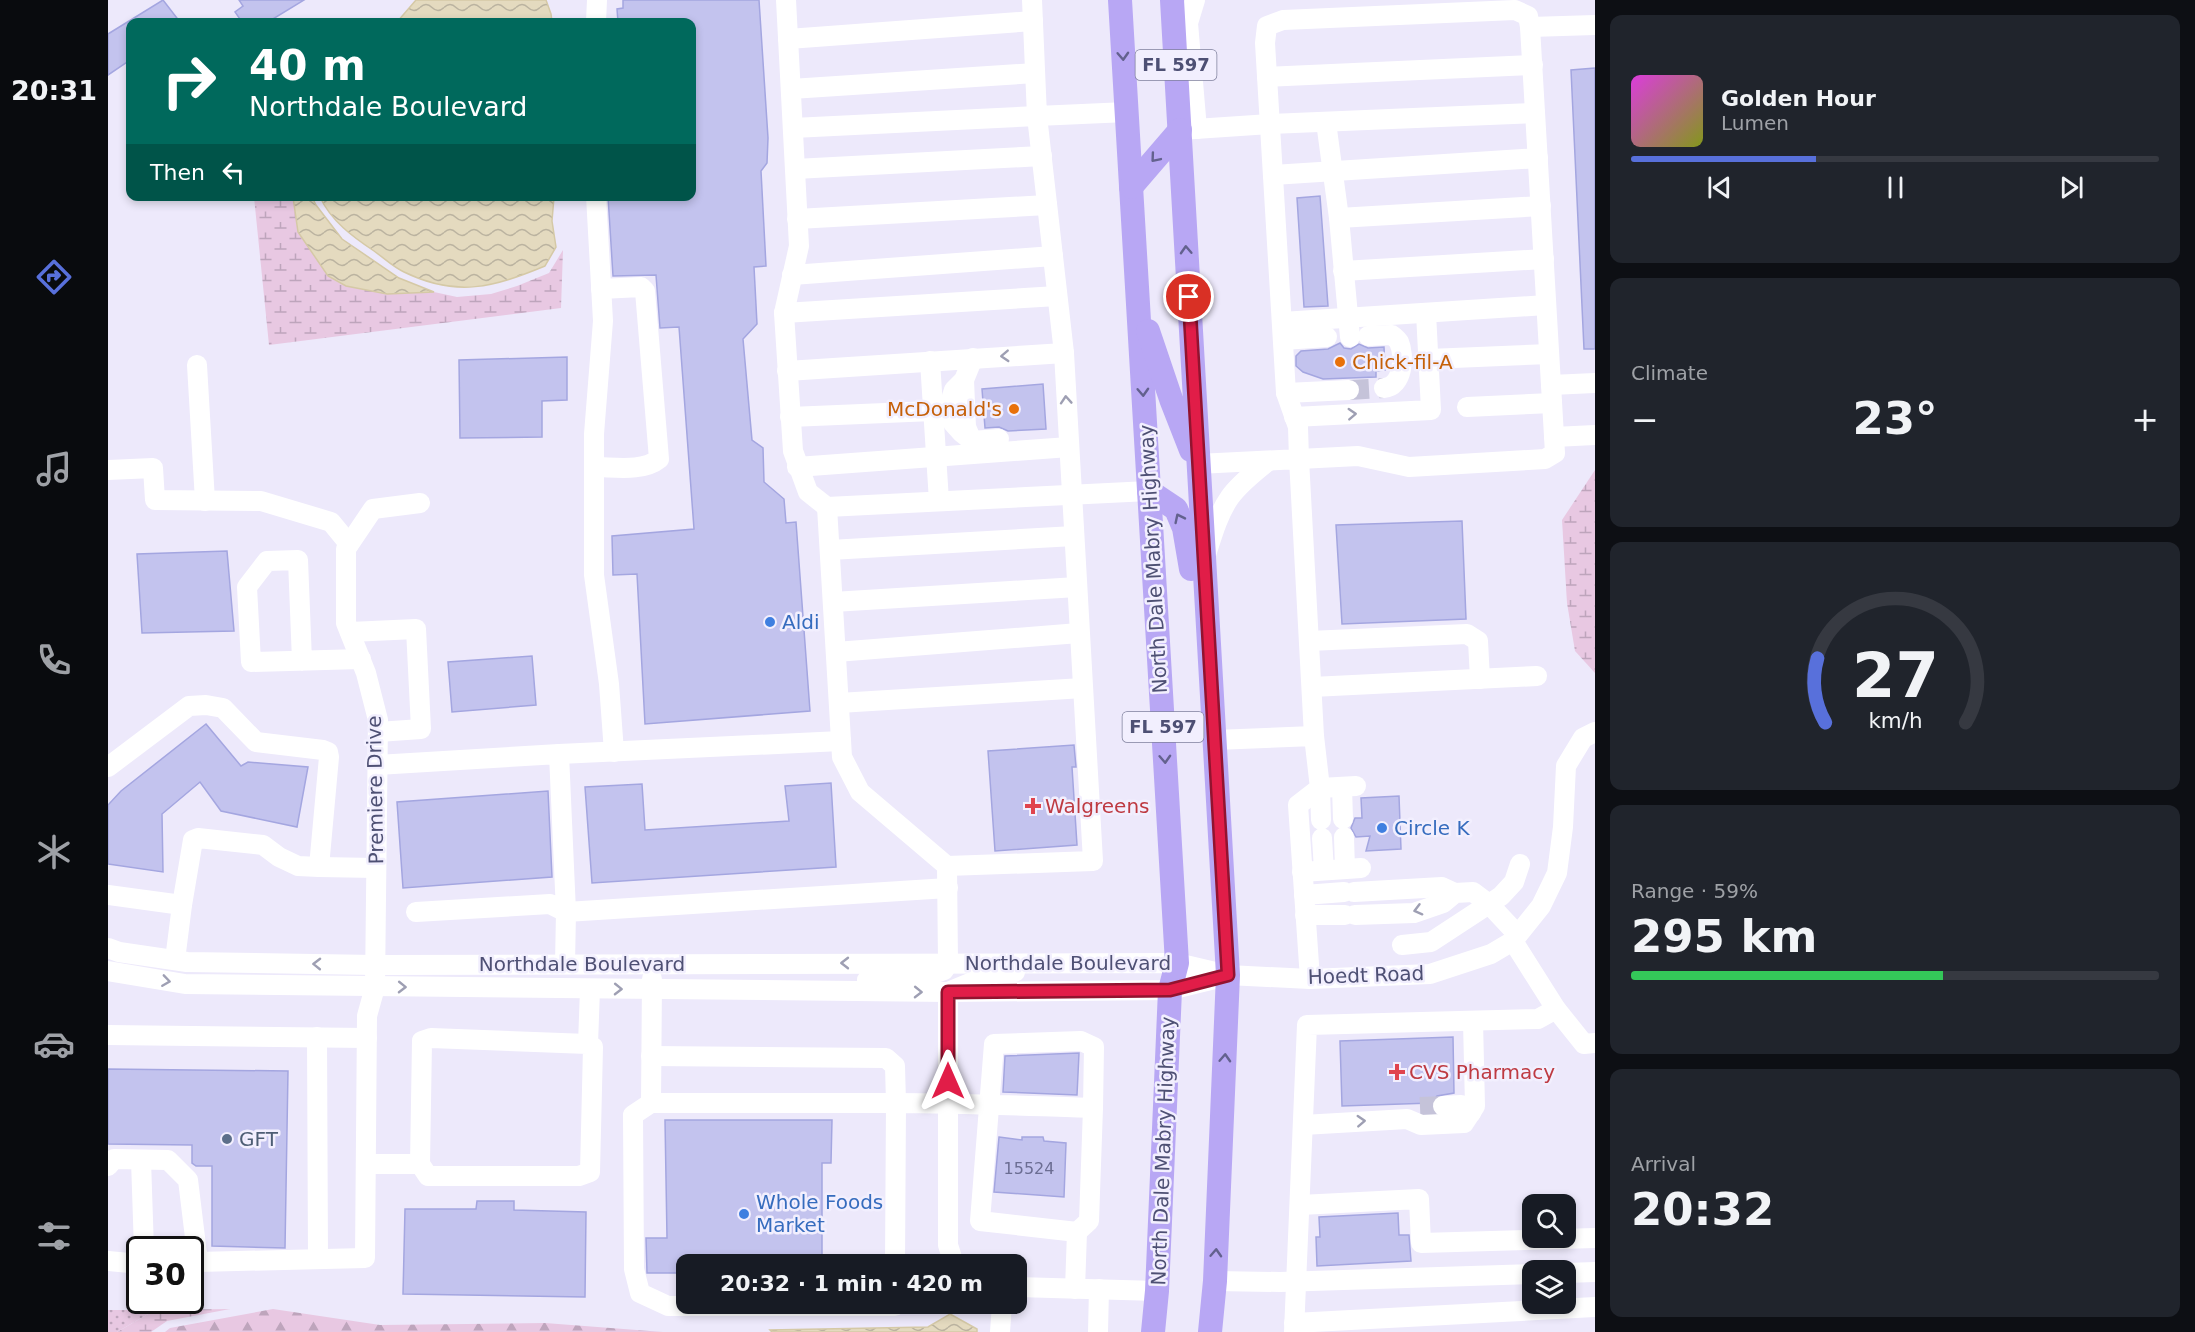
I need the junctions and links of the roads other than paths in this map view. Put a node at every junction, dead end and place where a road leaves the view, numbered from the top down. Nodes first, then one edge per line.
1 (597, 0) edge
2 (786, 0) edge
3 (1032, 0) edge
4 (1120, 0) edge
5 (1173, 0) edge
6 (1195, 0) edge
7 (596, 18) edge
8 (1033, 21) junction
9 (1595, 25) edge
10 (1530, 27) junction
11 (788, 39) junction
12 (1533, 65) junction
13 (1035, 73) junction
14 (1267, 77) junction
15 (790, 90) junction
16 (1126, 112) junction
17 (1535, 114) junction
18 (1037, 116) junction
19 (1326, 122) junction
20 (1270, 124) junction
21 (793, 128) junction
22 (1188, 129) junction
23 (1042, 156) junction
24 (1538, 158) junction
25 (795, 169) junction
26 (1334, 172) junction
27 (1273, 175) junction
28 (1131, 187) junction
29 (596, 201) edge
30 (1047, 205) junction
31 (1540, 206) junction
32 (1339, 218) junction
33 (797, 219) junction
34 (1053, 256) junction
35 (1544, 259) junction
36 (1343, 271) junction
37 (792, 275) junction
38 (601, 289) junction
39 (1057, 296) junction
40 (1138, 300) junction
41 (1546, 305) junction
42 (784, 313) junction
43 (1426, 313) junction
44 (1355, 330) junction
45 (1283, 331) junction
46 (1327, 338) dead end
47 (1064, 353) junction
48 (1549, 354) junction
49 (974, 358) junction
50 (1429, 360) junction
51 (930, 361) junction
52 (197, 365) dead end
53 (788, 371) junction
54 (1595, 383) edge
55 (1384, 388) dead end
56 (1349, 390) tunnel mouth
57 (1286, 393) junction
58 (1551, 394) junction
59 (1467, 406) dead end
60 (933, 411) junction
61 (790, 417) junction
62 (1294, 417) junction
63 (1595, 435) edge
64 (1554, 437) junction
65 (1061, 448) junction
66 (936, 457) junction
67 (1299, 459) junction
68 (1268, 460) junction
69 (1198, 464) junction
70 (595, 467) junction
71 (797, 467) junction
72 (108, 471) edge
73 (1149, 491) junction
74 (1071, 495) junction
75 (205, 501) junction
76 (939, 501) junction
77 (420, 503) dead end
78 (827, 507) junction
79 (1074, 537) junction
80 (349, 544) junction
81 (830, 550) junction
82 (1204, 560) junction
83 (1077, 587) junction
84 (833, 602) junction
85 (350, 632) junction
86 (1079, 633) junction
87 (1309, 641) junction
88 (836, 652) junction
89 (361, 659) junction
90 (302, 661) junction
91 (1538, 676) dead end
92 (1211, 678) junction
93 (1480, 679) junction
94 (1311, 687) junction
95 (1083, 688) junction
96 (839, 703) junction
97 (378, 732) junction
98 (1595, 732) edge
99 (1314, 736) junction
100 (1215, 740) junction
101 (842, 741) junction
102 (614, 752) junction
103 (559, 754) junction
104 (377, 765) junction
105 (108, 767) edge
106 (1320, 788) junction
107 (1520, 864) dead end
108 (947, 866) junction
109 (319, 867) junction
110 (376, 868) junction
111 (1324, 870) junction
112 (1302, 872) junction
113 (948, 888) junction
114 (1455, 893) junction
115 (108, 895) edge
116 (1304, 895) junction
117 (1489, 904) junction
118 (182, 905) junction
119 (416, 912) dead end
120 (566, 912) junction
121 (1305, 915) junction
122 (1515, 938) junction
123 (1402, 945) dead end
124 (108, 948) edge
125 (175, 960) junction
126 (948, 963) junction
127 (1065, 963) junction
128 (1177, 963) junction
129 (565, 964) junction
130 (652, 964) junction
131 (375, 965) junction
132 (108, 971) edge
133 (1228, 975) junction
134 (1310, 979) junction
135 (375, 987) junction
136 (590, 989) junction
137 (652, 990) junction
138 (1170, 990) junction
139 (812, 991) junction
140 (948, 992) junction
141 (1556, 1009) junction
142 (1473, 1021) junction
143 (108, 1035) edge
144 (317, 1037) junction
145 (367, 1038) junction
146 (1595, 1043) edge
147 (588, 1044) junction
148 (651, 1056) junction
149 (651, 1103) junction
150 (896, 1103) junction
151 (948, 1103) junction
152 (990, 1105) junction
153 (1093, 1108) junction
154 (1443, 1110) tunnel mouth
155 (1471, 1113) junction
156 (1303, 1125) junction
157 (141, 1160) junction
158 (366, 1164) junction
159 (420, 1164) junction
160 (108, 1166) edge
161 (1300, 1204) junction
162 (948, 1219) junction
163 (980, 1221) junction
164 (1077, 1232) junction
165 (144, 1236) edge
166 (192, 1236) edge
167 (1595, 1238) edge
168 (895, 1254) edge
169 (951, 1254) edge
170 (318, 1259) junction
171 (108, 1261) edge
172 (204, 1262) edge
173 (126, 1263) edge
174 (1595, 1272) edge
175 (1576, 1273) edge
176 (1522, 1274) edge
177 (1215, 1281) junction
178 (1297, 1281) junction
179 (1027, 1287) edge
180 (1076, 1288) junction
181 (1100, 1289) junction
182 (1157, 1291) junction
183 (676, 1306) edge
184 (1595, 1307) edge
185 (1001, 1314) edge
186 (1294, 1327) edge
187 (1000, 1332) edge
188 (1098, 1332) edge
189 (1153, 1332) edge
190 (1210, 1332) edge

1 - 7 street
2 - 11 street
3 - 8 street
4 -> 16 main road, North Dale Mabry Highway / FL 597
5 - 22 main road, FL 597
6 - 22 street
8 - 11 street
8 - 13 street
9 - 10 street
10 - 12 street
10 - 14 street
11 - 15 street
12 - 14 street
12 - 17 street
13 - 15 street
13 - 18 street
14 - 20 street
15 - 21 street
16 - 18 street
16 - 28 main road, North Dale Mabry Highway / FL 597
17 - 19 street
17 - 24 street
18 - 21 street
18 - 23 street
19 - 20 street
19 - 26 street
20 - 22 street
20 - 27 street
21 - 25 street
22 -> 28 main road
69 -> 22 main road, FL 597
23 - 25 street
23 - 30 street
24 - 26 street
24 - 31 street
25 - 33 street
26 - 27 street
26 - 32 street
27 - 45 street
28 - 40 main road, North Dale Mabry Highway / FL 597
29 - 38 street
30 - 33 street
30 - 34 street
31 - 32 street
31 - 35 street
32 - 36 street
33 - 37 street
34 - 37 street
34 - 39 street
35 - 36 street
35 - 41 street
36 - 44 street
37 - 42 street
38 - 70 street
38 - 70 street
39 - 42 street
39 - 47 street
40 - 69 main road
40 -> 73 main road, North Dale Mabry Highway / FL 597
41 - 43 street
41 - 48 street
42 - 53 street
43 - 44 street
43 - 50 street
44 - 45 street
44 - 55 street
45 - 46 street
45 - 57 street
47 -> 49 street
65 -> 47 street
48 - 50 street
48 - 58 street
49 - 51 street
49 - 65 street
62 -> 50 street
51 - 53 street
51 - 60 street
52 - 75 street
53 - 61 street
54 - 58 street
56 - 57 street
57 - 62 street
58 - 59 street
58 - 64 street
60 - 61 street
60 - 66 street
61 - 71 street
62 - 67 street
63 - 64 street
64 - 67 street
65 - 66 street
65 - 74 street
66 - 71 street
66 - 76 street
67 - 68 street
67 - 87 street
68 - 69 street
68 - 82 street
69 - 82 main road, FL 597
70 - 102 street
71 - 78 street
72 - 75 street
73 - 74 street
92 -> 73 main road
73 -> 128 main road, North Dale Mabry Highway / FL 597
74 - 76 street
74 - 79 street
75 - 80 street
76 - 78 street
77 - 80 street, Premiere Drive
78 - 81 street
79 - 81 street
79 - 83 street
80 - 85 street, Premiere Drive
81 - 84 street
82 - 92 main road, FL 597
83 - 84 street
83 - 86 street
84 - 88 street
85 - 89 street, Premiere Drive
85 - 97 street
86 - 88 street
86 - 95 street
87 - 93 street
87 - 94 street
88 - 96 street
89 - 90 street
89 - 97 street, Premiere Drive
90 - 90 street
91 - 93 street
92 - 100 main road, FL 597
93 - 94 street
94 - 99 street
95 - 96 street
95 - 108 street
96 - 101 street
97 - 104 street, Premiere Drive
98 - 122 street, Hoedt Road
99 - 100 street
99 - 106 street
100 - 133 main road, FL 597
101 - 102 street
101 - 108 street
102 - 103 street
103 - 104 street
103 - 120 street
104 - 110 street, Premiere Drive
105 - 109 street
106 - 111 street
106 - 111 street
106 - 112 street
107 - 117 street
108 - 113 street
109 - 110 street
109 - 118 street
110 - 131 street, Premiere Drive
111 - 112 street
112 - 116 street
113 - 120 street
113 - 126 street
114 - 116 street
114 - 117 street
114 -> 121 street
115 - 118 street
116 - 121 street
117 - 122 street
117 - 123 street
118 - 125 street
119 - 120 street
120 - 129 street
121 - 134 street
122 - 134 street, Hoedt Road
122 - 141 street
124 - 125 street, Northdale Boulevard
131 -> 125 street, Northdale Boulevard
126 - 127 street, Northdale Boulevard
126 -> 130 street, Northdale Boulevard
126 - 139 street
127 - 128 street, Northdale Boulevard
127 - 140 street
128 - 133 street, Northdale Boulevard
128 - 138 main road, North Dale Mabry Highway / FL 597
129 - 130 street, Northdale Boulevard
129 - 131 street, Northdale Boulevard
130 - 137 street
131 - 135 street, Premiere Drive
132 -> 135 street, Northdale Boulevard
133 - 134 street, Hoedt Road
133 - 138 street, Northdale Boulevard
177 -> 133 main road, FL 597
135 -> 136 street, Northdale Boulevard
135 - 145 street, Premiere Drive
136 -> 137 street, Northdale Boulevard
136 - 147 street
137 - 139 street, Northdale Boulevard
137 - 148 street
138 - 140 street, Northdale Boulevard
138 - 182 main road, North Dale Mabry Highway / FL 597
139 -> 140 street, Northdale Boulevard
140 - 151 street
141 - 142 street
141 - 146 street
142 - 155 street
142 - 156 street
143 - 144 street
144 - 145 street
144 - 170 street
145 - 158 street, Premiere Drive
147 - 159 street
147 - 159 street
148 - 149 street
148 - 150 street
149 - 150 street
149 - 183 street
150 - 151 street
150 - 168 street
151 - 152 street
151 - 162 street
152 - 153 street
152 - 153 street
152 - 163 street
153 - 164 street
154 - 155 street
156 -> 155 street
156 - 161 street
157 - 160 street
157 - 165 street
157 - 166 street
158 - 159 street
158 - 170 street, Premiere Drive
161 - 167 street
161 - 178 street
162 - 163 street
162 - 169 street
163 - 164 street
164 - 180 street
170 - 172 street
171 - 173 street
174 - 175 street
176 - 178 street
177 - 178 street
177 - 190 main road, FL 597
178 - 186 street
179 - 180 street
180 - 181 street
181 - 182 street
181 - 188 street
182 - 189 main road, North Dale Mabry Highway / FL 597
184 - 186 street
185 - 187 street

